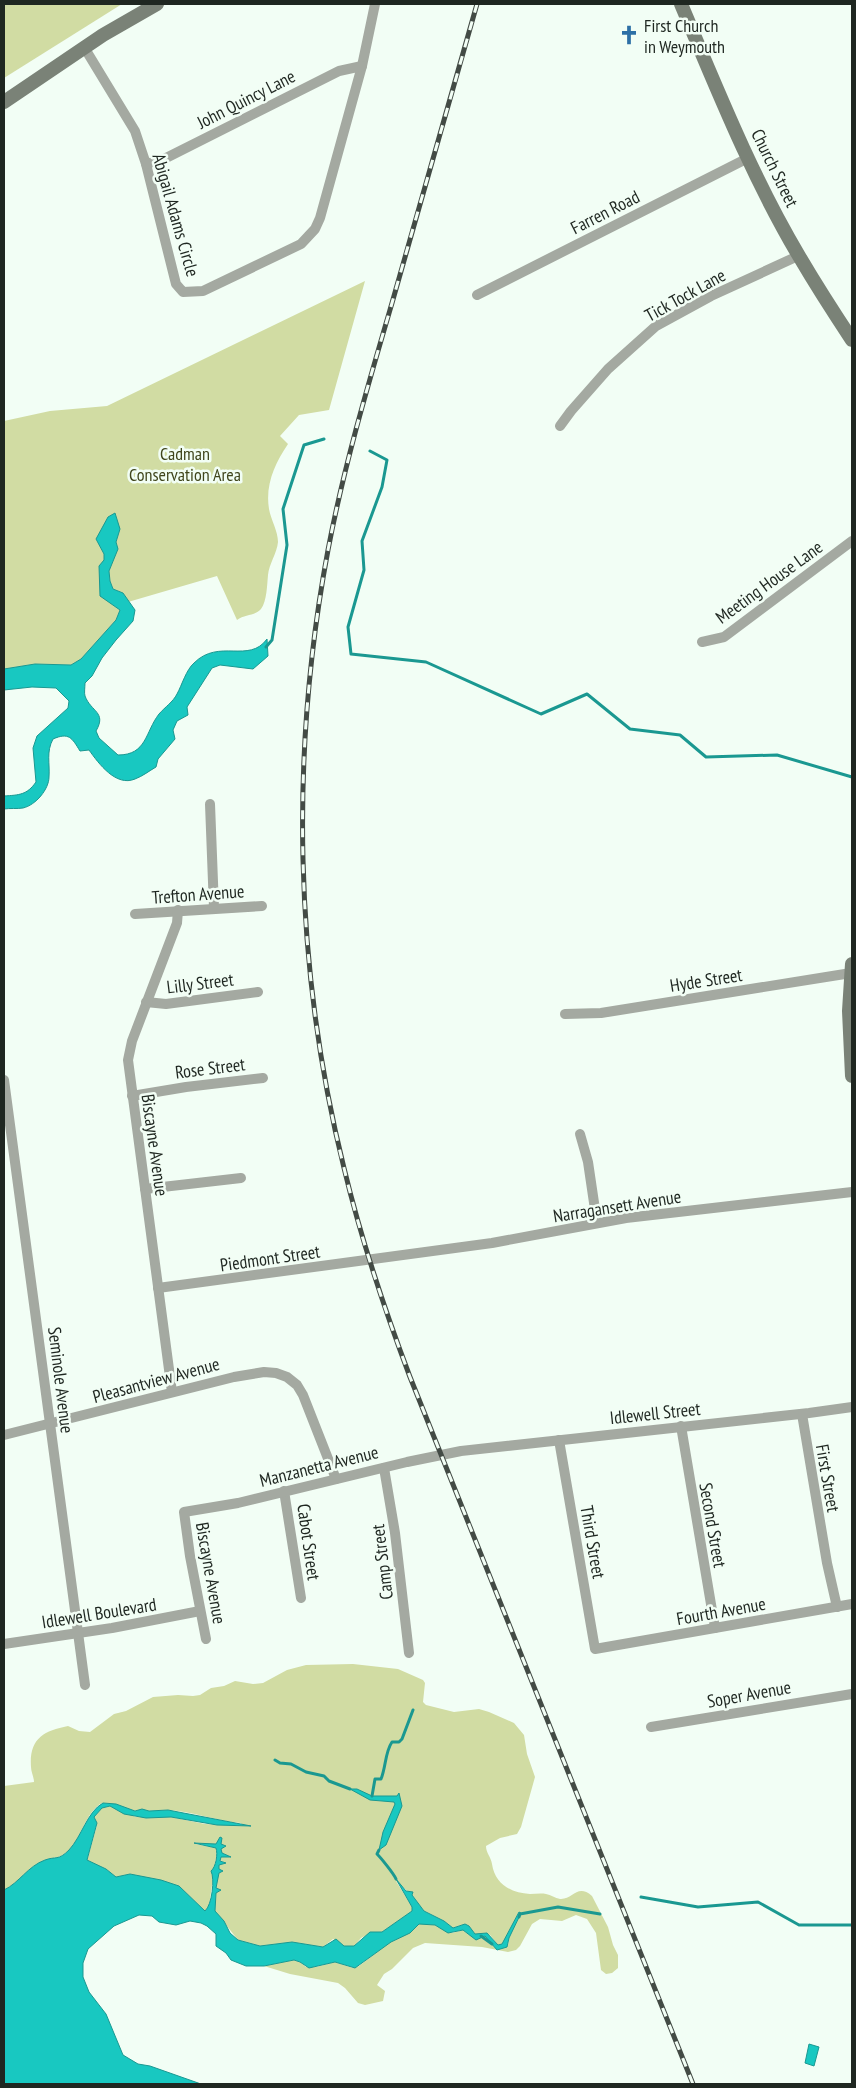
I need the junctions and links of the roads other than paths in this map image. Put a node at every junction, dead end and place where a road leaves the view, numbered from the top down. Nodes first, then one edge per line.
1 (157, 4) edge
2 (374, 4) edge
3 (681, 4) edge
4 (84, 47) junction
5 (362, 66) junction
6 (4, 102) edge
7 (748, 158) junction
8 (146, 164) junction
9 (798, 256) junction
10 (477, 295) dead end
11 (852, 340) edge
12 (560, 426) dead end
13 (852, 541) edge
14 (702, 642) dead end
15 (210, 804) dead end
16 (262, 906) dead end
17 (214, 908) junction
18 (178, 910) junction
19 (135, 914) dead end
20 (852, 969) edge
21 (258, 992) dead end
22 (146, 1002) junction
23 (564, 1014) dead end
24 (852, 1075) edge
25 (263, 1078) dead end
26 (4, 1080) edge
27 (132, 1096) junction
28 (580, 1134) dead end
29 (242, 1178) dead end
30 (145, 1189) junction
31 (852, 1192) edge
32 (597, 1223) junction
33 (387, 1258) joint
34 (158, 1288) junction
35 (172, 1392) junction
36 (852, 1407) edge
37 (802, 1414) junction
38 (50, 1424) junction
39 (681, 1426) junction
40 (4, 1435) edge
41 (559, 1440) junction
42 (461, 1451) joint
43 (384, 1468) junction
44 (336, 1479) junction
45 (284, 1491) junction
46 (184, 1512) joint
47 (301, 1598) dead end
48 (852, 1604) edge
49 (837, 1606) junction
50 (200, 1611) junction
51 (715, 1628) junction
52 (78, 1634) junction
53 (206, 1639) dead end
54 (4, 1644) edge
55 (595, 1649) joint
56 (409, 1653) dead end
57 (85, 1684) dead end
58 (852, 1694) edge
59 (651, 1727) dead end

1 - 4 street
2 - 5 street, Abigail Adams Circle
3 - 7 street, Church Street
4 - 6 street
4 - 8 street, Abigail Adams Circle
5 - 8 street, John Quincy Lane
5 - 8 street, Abigail Adams Circle
7 - 9 street, Church Street
7 - 10 street, Farren Road
9 - 11 street, Church Street
9 - 12 street, Tick Tock Lane
13 - 14 street, Meeting House Lane
15 - 17 street
16 - 17 street, Trefton Avenue
17 - 18 street, Trefton Avenue
18 - 19 street, Trefton Avenue
18 - 22 street, Biscayne Avenue
20 - 23 street, Hyde Street
20 - 24 street
21 - 22 street, Lilly Street
22 - 27 street, Biscayne Avenue
25 - 27 street, Rose Street
26 - 38 street, Seminole Avenue
27 - 30 street, Biscayne Avenue
28 - 32 street
29 - 30 street
30 - 34 street, Biscayne Avenue
31 - 32 street, Narragansett Avenue
32 - 33 street, Narragansett Avenue
33 - 34 street, Piedmont Street
34 - 35 street, Biscayne Avenue
35 - 38 street, Pleasantview Avenue
35 - 44 street, Pleasantview Avenue
36 - 37 street, Idlewell Street
37 - 39 street, Idlewell Street
37 - 49 street, First Street
38 - 40 street, Pleasantview Avenue
38 - 52 street, Seminole Avenue
39 - 41 street, Idlewell Street
39 - 51 street, Second Street
41 - 42 street, Idlewell Street
41 - 55 street, Third Street
42 - 43 street, Manzanetta Avenue
43 - 44 street, Manzanetta Avenue
43 - 56 street, Camp Street
44 - 45 street, Manzanetta Avenue
45 - 46 street, Manzanetta Avenue
45 - 47 street, Cabot Street
46 - 50 street, Biscayne Avenue
48 - 49 street, Fourth Avenue
49 - 51 street, Fourth Avenue
50 - 52 street, Idlewell Boulevard
50 - 53 street, Biscayne Avenue
51 - 55 street, Fourth Avenue
52 - 54 street, Idlewell Boulevard
52 - 57 street, Seminole Avenue
58 - 59 street, Soper Avenue

